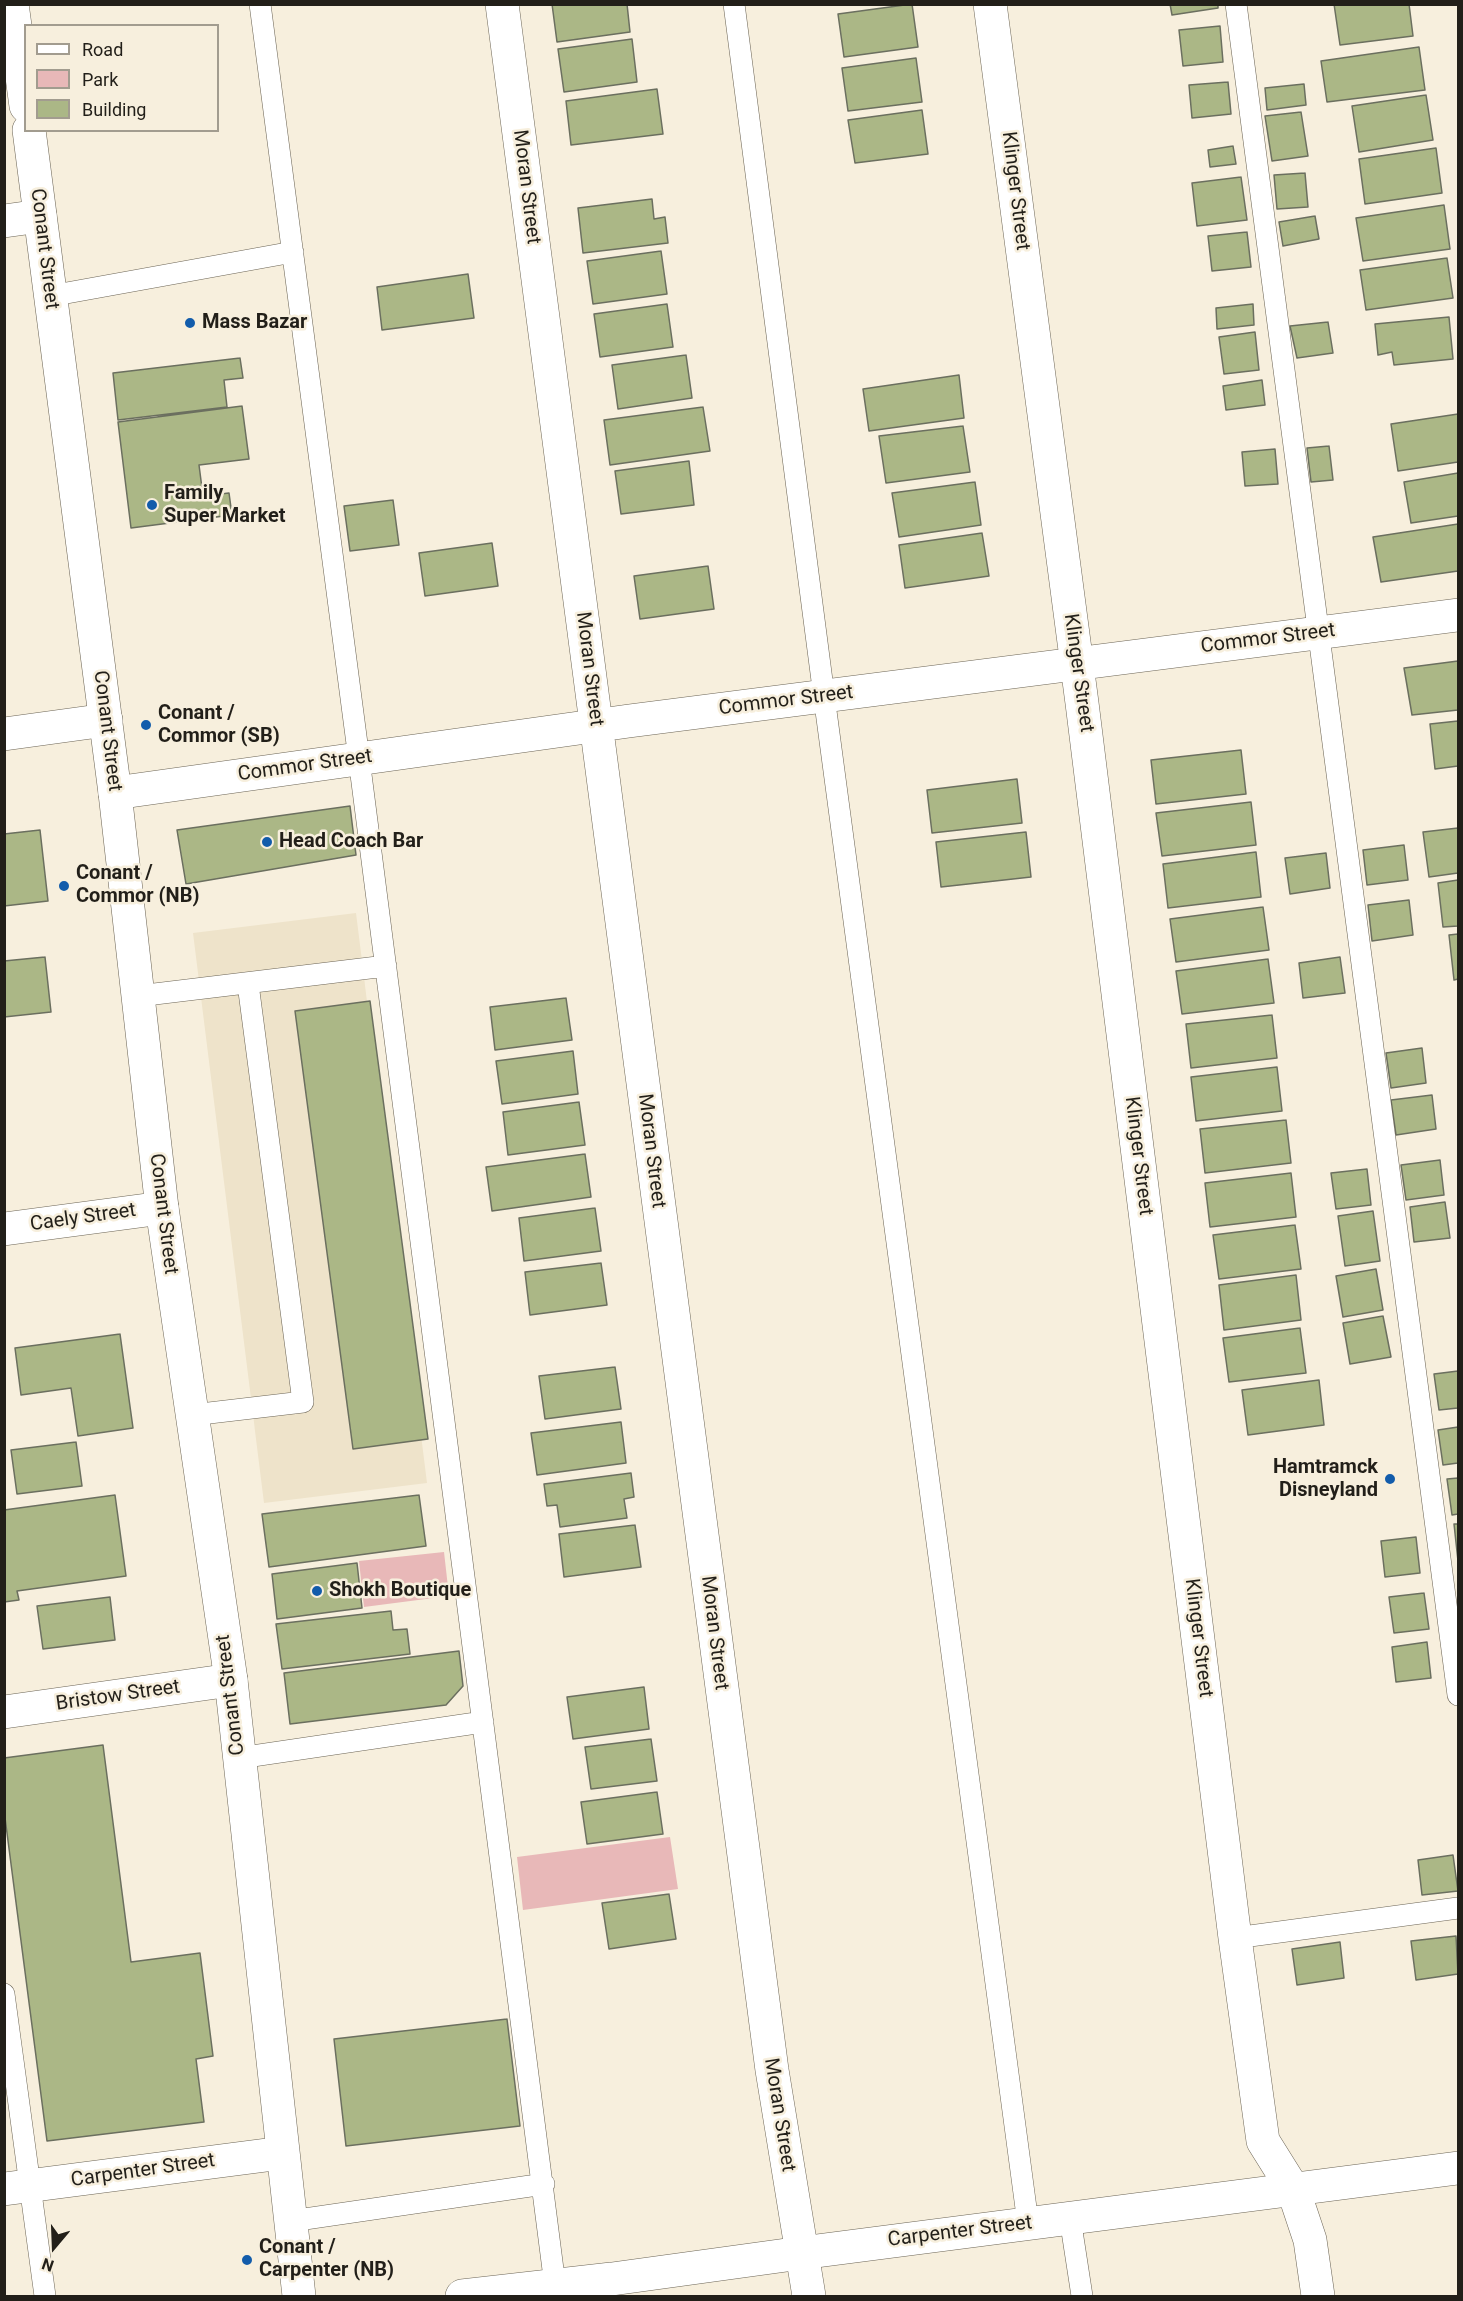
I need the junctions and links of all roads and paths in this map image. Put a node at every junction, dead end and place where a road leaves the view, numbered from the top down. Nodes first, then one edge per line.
1 (12, 4) edge
2 (260, 4) edge
3 (502, 4) edge
4 (734, 4) edge
5 (990, 4) edge
6 (1236, 4) edge
7 (24, 91) edge
8 (29, 132) edge
9 (40, 216) junction
10 (4, 221) edge
11 (293, 252) junction
12 (50, 296) junction
13 (1458, 615) edge
14 (1319, 632) junction
15 (1076, 664) junction
16 (824, 696) junction
17 (106, 720) junction
18 (596, 726) junction
19 (4, 734) edge
20 (360, 759) junction
21 (115, 793) junction
22 (386, 966) junction
23 (248, 984) junction
24 (138, 996) junction
25 (162, 1208) junction
26 (4, 1229) edge
27 (192, 1415) junction
28 (231, 1680) junction
29 (1458, 1695) edge
30 (4, 1712) edge
31 (483, 1722) junction
32 (239, 1758) junction
33 (1458, 1908) edge
34 (1235, 1938) junction
35 (4, 1994) edge
36 (282, 2152) junction
37 (1458, 2168) edge
38 (544, 2184) junction
39 (17, 2188) edge
40 (1293, 2189) junction
41 (1070, 2218) junction
42 (291, 2221) junction
43 (1028, 2223) junction
44 (801, 2253) junction
45 (613, 2288) edge
46 (548, 2289) edge
47 (45, 2296) edge
48 (299, 2296) edge
49 (462, 2296) edge
50 (809, 2296) edge
51 (1082, 2296) edge
52 (1318, 2296) edge

1 - 7 street
2 - 11 lane
3 - 18 street, Moran Street
4 - 16 lane
5 - 15 street, Klinger Street
6 - 14 lane
8 - 9 street, Conant Street
9 - 10 street
9 - 12 street, Conant Street
11 - 12 lane
11 - 20 lane
12 - 17 street, Conant Street
13 - 14 street, Commor Street
14 - 15 street, Commor Street
14 - 29 lane
15 - 16 street, Commor Street
15 - 34 street, Klinger Street
16 - 18 street, Commor Street
16 - 43 lane
17 - 19 street
17 - 21 street, Conant Street
18 - 20 street, Commor Street
18 - 44 street, Moran Street
20 - 21 street, Commor Street
20 - 22 lane
21 - 24 street, Conant Street
22 - 23 lane
22 - 31 lane
23 - 24 lane
23 - 27 lane
24 - 25 street, Conant Street
25 - 26 street, Caely Street
25 - 27 street, Conant Street
27 - 28 street, Conant Street
28 - 30 street, Bristow Street
28 - 32 street, Conant Street
31 - 32 lane
31 - 38 lane
32 - 36 street, Conant Street
33 - 34 lane
34 - 40 street, Klinger Street
35 - 39 lane
36 - 39 street, Carpenter Street
36 - 42 street, Conant Street
37 - 40 street, Carpenter Street
38 - 42 lane
38 - 46 lane
39 - 47 lane
40 - 41 street, Carpenter Street
40 - 52 street, Klinger Street
41 - 43 street, Carpenter Street
41 - 51 lane
42 - 48 street, Conant Street
43 - 44 street, Carpenter Street
44 - 45 street, Carpenter Street
44 - 50 street, Moran Street
45 - 46 street, Carpenter Street
46 - 49 street, Carpenter Street

